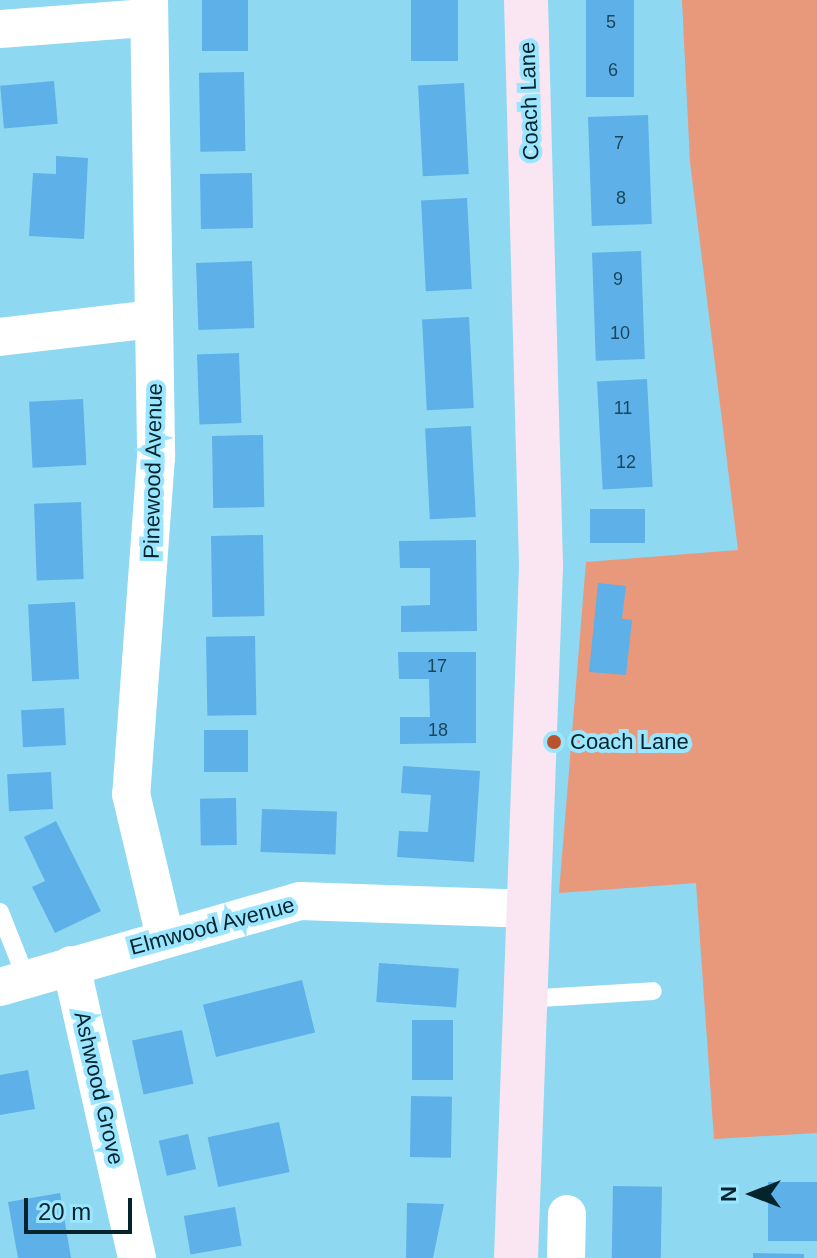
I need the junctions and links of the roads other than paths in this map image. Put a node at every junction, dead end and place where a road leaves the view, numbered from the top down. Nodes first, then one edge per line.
1 (526, 0) edge
2 (148, 9) edge
3 (0, 29) edge
4 (154, 319) junction
5 (0, 337) edge
6 (525, 909) junction
7 (0, 912) edge
8 (165, 937) junction
9 (71, 965) junction
10 (13, 982) edge
11 (653, 991) dead end
12 (522, 999) junction
13 (567, 1214) dead end
14 (137, 1258) edge
15 (516, 1258) edge
16 (566, 1258) edge

1 - 6 street, Coach Lane
2 - 3 street
2 - 4 street, Pinewood Avenue
4 - 5 street
4 - 8 street, Pinewood Avenue
6 - 8 street, Elmwood Avenue
6 - 12 street, Coach Lane
7 - 10 lane
8 - 9 street, Elmwood Avenue
9 - 10 street, Elmwood Avenue
9 - 14 street, Ashwood Grove
11 - 12 lane
12 - 15 street, Coach Lane
13 - 16 street

